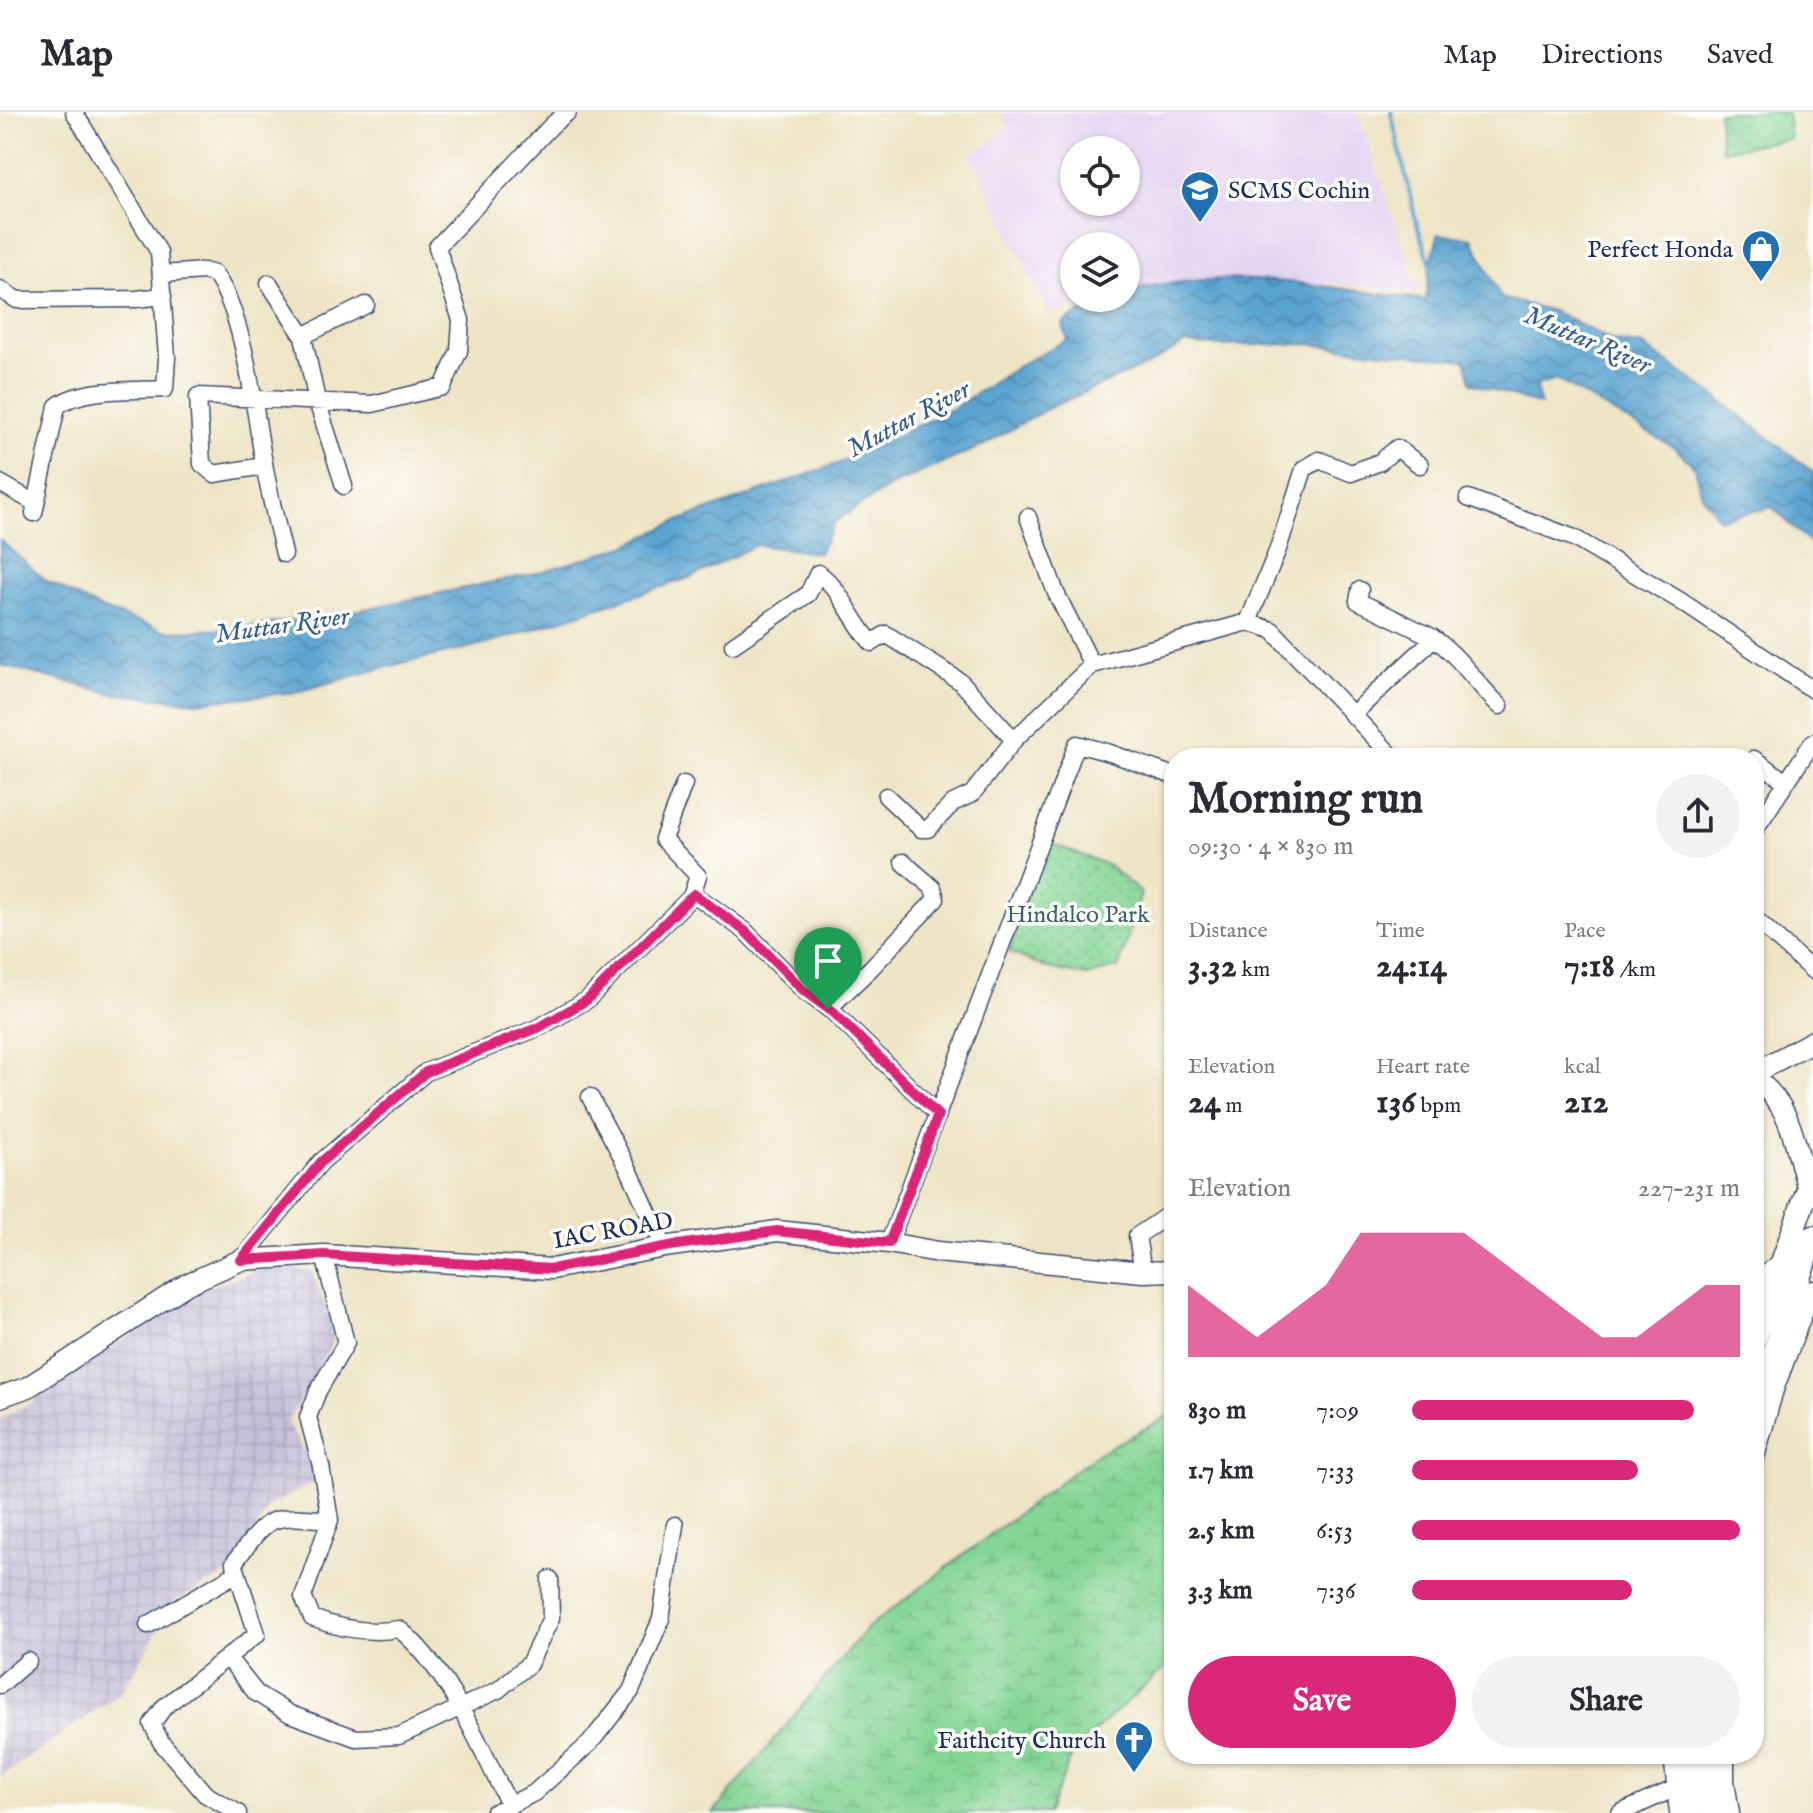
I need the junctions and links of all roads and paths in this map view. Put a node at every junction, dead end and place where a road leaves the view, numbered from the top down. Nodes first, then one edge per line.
1 (74, 112) edge
2 (568, 112) edge
3 (162, 274) junction
4 (269, 283) dead end
5 (0, 289) edge
6 (163, 296) junction
7 (366, 305) dead end
8 (303, 336) junction
9 (254, 400) junction
10 (317, 401) junction
11 (1420, 465) dead end
12 (264, 466) junction
13 (0, 483) edge
14 (344, 486) dead end
15 (1468, 498) dead end
16 (1028, 517) dead end
17 (284, 554) dead end
18 (1360, 590) dead end
19 (1248, 622) junction
20 (1432, 637) junction
21 (733, 645) dead end
22 (1092, 665) junction
23 (1813, 690) edge
24 (1500, 706) dead end
25 (1352, 715) junction
26 (1014, 740) junction
27 (1813, 742) edge
28 (1384, 748) edge
29 (1764, 766) edge
30 (1164, 772) edge
31 (1786, 782) junction
32 (684, 784) dead end
33 (886, 796) dead end
34 (1764, 816) edge
35 (903, 862) dead end
36 (694, 894) junction
37 (1764, 927) edge
38 (1813, 971) edge
39 (828, 1009) junction
40 (1813, 1041) edge
41 (1764, 1069) edge
42 (1764, 1084) edge
43 (590, 1097) dead end
44 (938, 1115) junction
45 (1811, 1182) edge
46 (1164, 1218) edge
47 (1813, 1237) edge
48 (889, 1243) junction
49 (664, 1247) junction
50 (324, 1255) junction
51 (241, 1260) junction
52 (1783, 1261) junction
53 (1164, 1271) edge
54 (1143, 1272) junction
55 (1764, 1275) edge
56 (1813, 1289) edge
57 (1764, 1313) edge
58 (1764, 1381) edge
59 (0, 1397) edge
60 (1764, 1429) edge
61 (330, 1520) junction
62 (675, 1525) dead end
63 (237, 1573) junction
64 (550, 1579) dead end
65 (148, 1625) dead end
66 (228, 1658) junction
67 (28, 1661) dead end
68 (0, 1685) edge
69 (461, 1709) junction
70 (1673, 1764) edge
71 (1690, 1764) edge
72 (1712, 1764) edge
73 (1726, 1764) edge
74 (1676, 1788) junction
75 (510, 1806) junction
76 (238, 1813) edge
77 (493, 1813) edge
78 (1620, 1813) edge
79 (1678, 1813) edge
80 (1693, 1813) edge
81 (1715, 1813) edge
82 (1731, 1813) edge

1 - 3 street
2 - 10 street
3 - 6 street
3 - 9 street
4 - 8 street
5 - 6 street
6 - 13 street
7 - 8 street
8 - 10 street
9 - 10 street
9 - 12 street
9 - 12 street
10 - 14 street
11 - 19 street
12 - 17 street
15 - 23 street
16 - 22 street
18 - 20 street
19 - 22 street
19 - 25 street
20 - 24 street
20 - 25 street
21 - 26 street
22 - 26 street
25 - 28 street
26 - 33 street
27 - 31 street
29 - 31 street
30 - 44 street
31 - 34 street
32 - 36 street
35 - 39 street
36 - 39 street
36 - 51 street
37 - 38 street
39 - 44 street
40 - 41 main road
42 - 45 main road
43 - 49 street
44 - 48 street
45 - 52 highway
46 - 54 street
47 - 58 highway
48 - 49 main road, IAC ROAD
48 - 54 main road, IAC ROAD
49 - 50 main road, IAC ROAD
50 - 51 main road, IAC ROAD
50 - 61 street
51 - 59 main road, IAC ROAD
52 - 55 street
52 - 57 highway
53 - 54 main road, IAC ROAD
56 - 60 street
61 - 63 street
61 - 69 street
62 - 75 street
63 - 65 street
63 - 66 street
64 - 69 street
66 - 69 street
66 - 76 street
67 - 68 street
69 - 75 street
70 - 74 street
71 - 80 highway
72 - 81 highway
73 - 82 street
74 - 78 street
74 - 79 street
75 - 77 street

